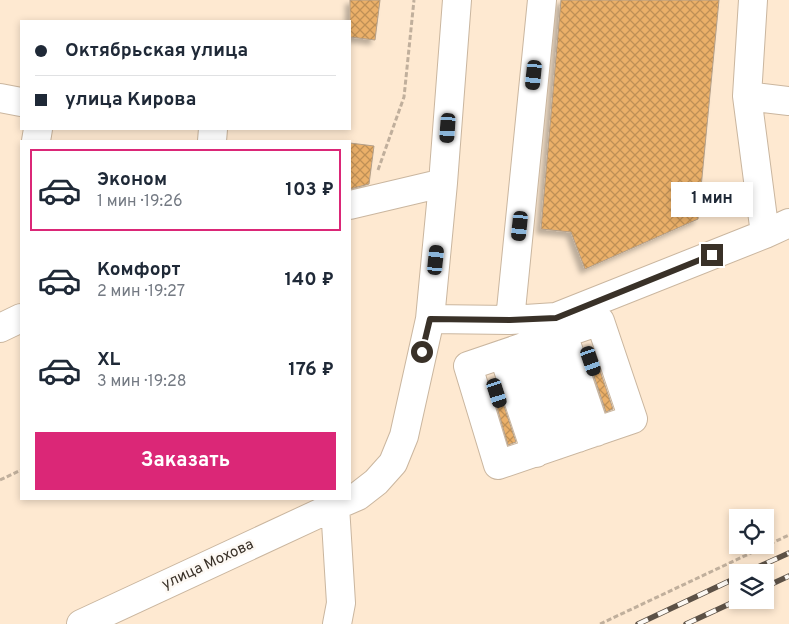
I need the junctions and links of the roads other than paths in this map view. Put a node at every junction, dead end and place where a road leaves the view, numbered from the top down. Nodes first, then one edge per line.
1 (457, 0) edge
2 (542, 0) edge
3 (753, 0) edge
4 (747, 96) junction
5 (0, 98) edge
6 (789, 101) edge
7 (20, 102) edge
8 (443, 182) junction
9 (358, 204) edge
10 (789, 223) edge
11 (764, 234) junction
12 (20, 318) edge
13 (430, 319) junction
14 (504, 320) junction
15 (0, 328) edge
16 (536, 341) junction
17 (566, 442) junction
18 (351, 498) edge
19 (334, 502) edge
20 (99, 620) edge
21 (337, 624) edge

1 - 8 street, улица Мохова
2 - 14 street
3 - 4 street
4 - 6 street
4 - 11 street
5 - 7 street
8 - 9 street
8 - 13 street, улица Мохова
10 - 11 street
11 - 16 street
12 - 15 street
13 - 14 street
13 - 18 street, улица Мохова
14 - 16 street
14 - 16 street
16 - 17 street
16 - 17 street
16 - 17 street
16 - 17 street
19 - 20 street, улица Мохова
19 - 21 street

